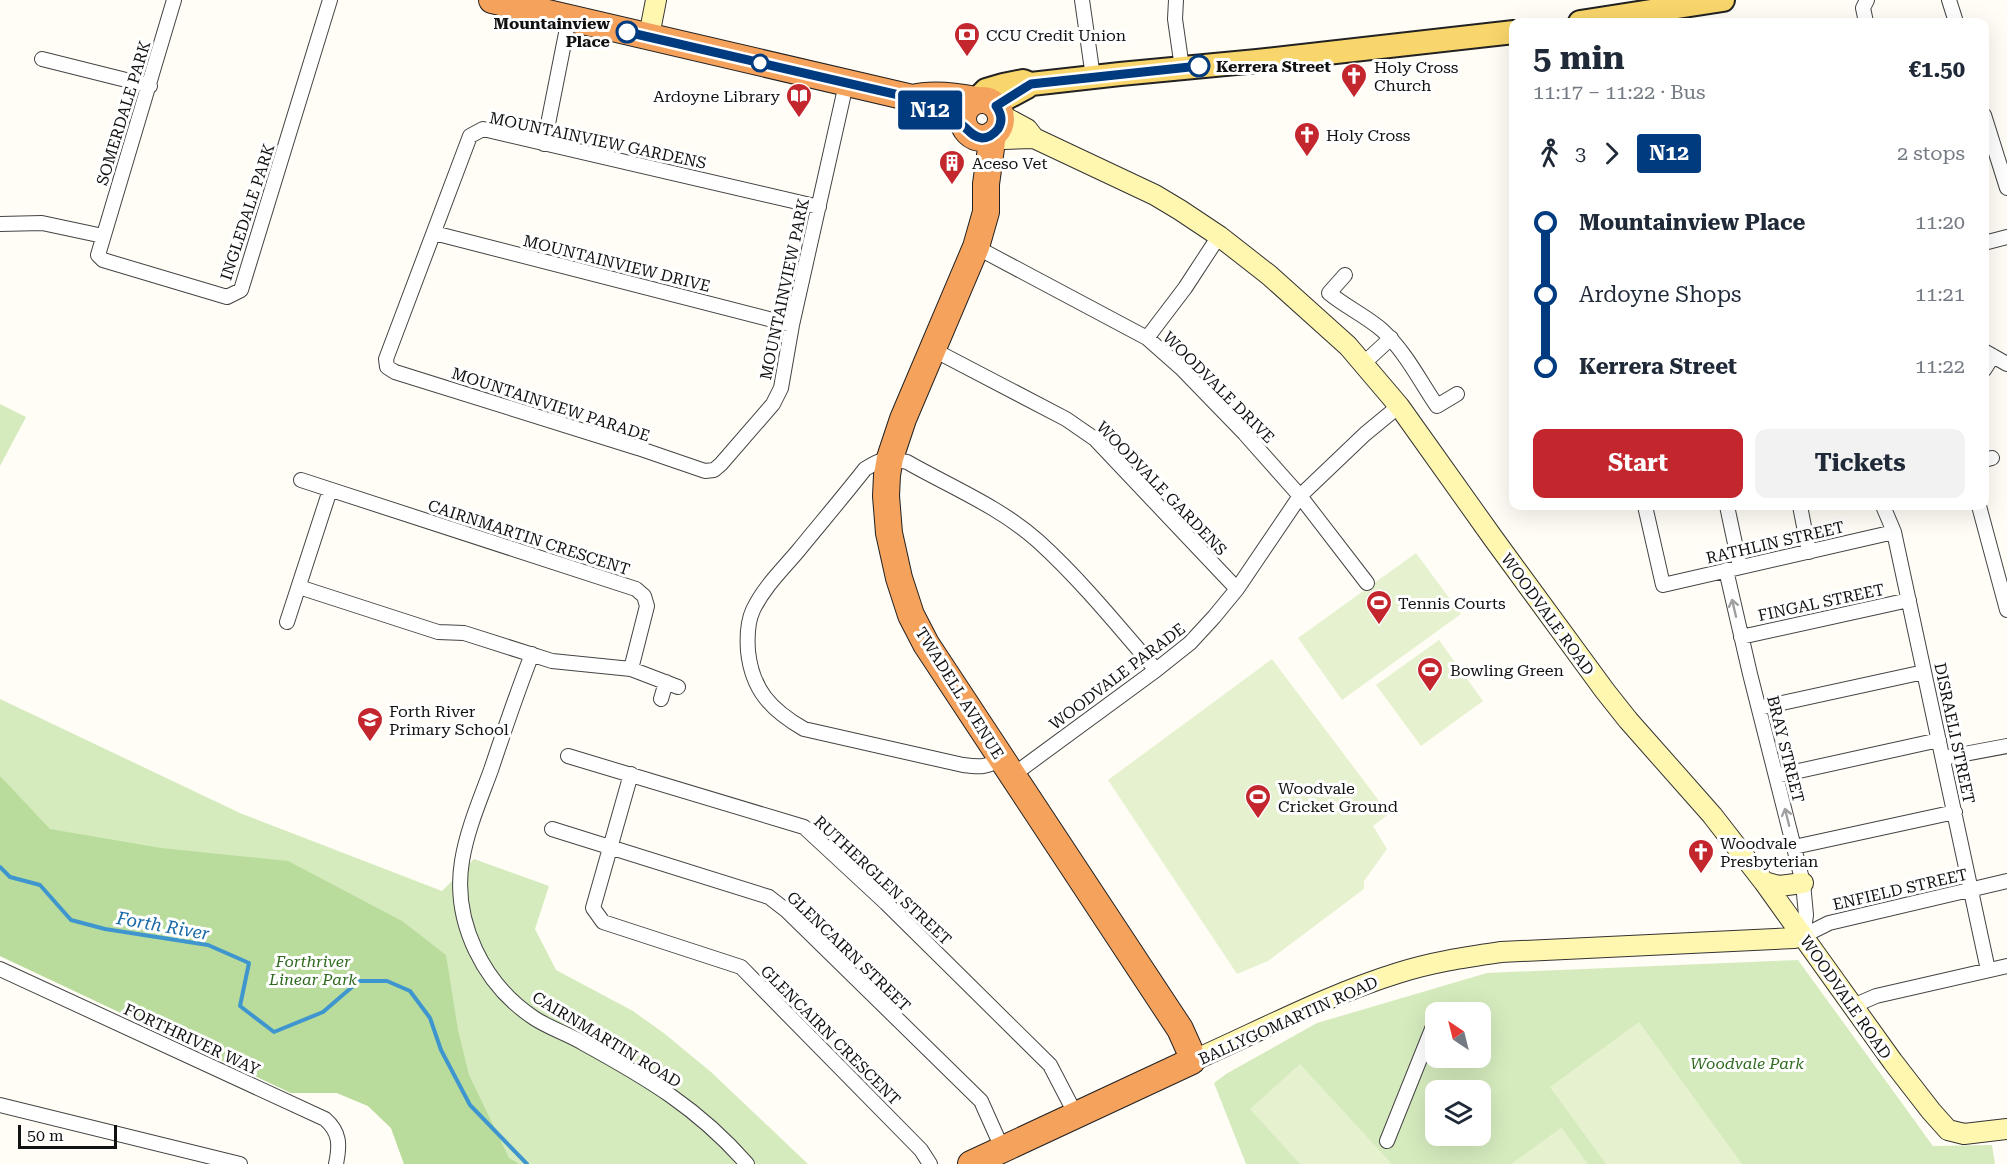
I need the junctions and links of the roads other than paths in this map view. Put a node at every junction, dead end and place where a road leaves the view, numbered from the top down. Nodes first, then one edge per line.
1 (174, 0) edge
2 (330, 0) edge
3 (492, 0) edge
4 (656, 0) edge
5 (1082, 0) edge
6 (1176, 0) edge
7 (1723, 0) edge
8 (1867, 0) edge
9 (1949, 0) edge
10 (569, 18) junction
11 (1606, 18) edge
12 (1865, 18) edge
13 (1955, 18) edge
14 (1509, 33) edge
15 (649, 36) junction
16 (42, 59) dead end
17 (1182, 68) junction
18 (1094, 77) junction
19 (846, 84) junction
20 (150, 86) junction
21 (912, 98) junction
22 (992, 118) junction
23 (965, 128) junction
24 (1989, 131) edge
25 (544, 144) junction
26 (986, 184) junction
27 (2007, 188) edge
28 (819, 207) junction
29 (0, 224) edge
30 (434, 233) junction
31 (103, 236) junction
32 (1219, 236) junction
33 (2007, 237) edge
34 (1989, 242) edge
35 (976, 247) junction
36 (98, 255) joint
37 (1345, 274) dead end
38 (792, 325) junction
39 (1147, 338) junction
40 (1390, 338) junction
41 (932, 349) junction
42 (1989, 353) edge
43 (1364, 363) junction
44 (2007, 364) edge
45 (387, 367) joint
46 (1457, 394) dead end
47 (1400, 406) junction
48 (890, 458) junction
49 (705, 471) joint
50 (301, 480) dead end
51 (330, 490) junction
52 (1300, 496) junction
53 (1646, 510) edge
54 (1727, 510) edge
55 (1801, 510) edge
56 (1885, 510) edge
57 (1980, 510) edge
58 (1894, 532) junction
59 (1809, 552) junction
60 (1733, 569) junction
61 (1367, 583) dead end
62 (299, 587) junction
63 (1237, 589) junction
64 (1909, 600) junction
65 (2007, 610) edge
66 (287, 622) dead end
67 (1741, 637) junction
68 (532, 654) junction
69 (631, 669) junction
70 (1156, 670) junction
71 (1924, 672) junction
72 (661, 699) dead end
73 (1759, 708) junction
74 (1939, 740) junction
75 (2007, 746) edge
76 (568, 756) dead end
77 (1943, 758) junction
78 (1007, 766) junction
79 (632, 774) junction
80 (1776, 776) junction
81 (1955, 812) junction
82 (552, 829) dead end
83 (611, 847) junction
84 (1794, 847) junction
85 (2007, 881) edge
86 (1764, 882) junction
87 (1803, 883) junction
88 (1971, 889) junction
89 (1803, 936) junction
90 (2007, 966) edge
91 (0, 969) edge
92 (1988, 970) junction
93 (1853, 1006) junction
94 (1425, 1046) edge
95 (1192, 1061) junction
96 (0, 1105) edge
97 (1077, 1114) junction
98 (2007, 1129) edge
99 (1387, 1141) dead end
100 (1002, 1148) junction
101 (231, 1163) edge
102 (336, 1164) edge
103 (747, 1164) edge
104 (930, 1164) edge
105 (971, 1164) edge

1 - 20 street, SOMERDALE PARK
2 - 36 street, INGLEDALE PARK
3 - 10 highway
4 - 15 main road
5 - 18 street
6 - 17 street
7 - 11 main road
8 - 12 street
9 - 13 street
10 - 15 highway
10 - 25 street
14 - 17 main road
15 - 19 highway
16 - 20 street
17 - 18 main road
18 - 22 main road
19 - 21 highway
19 - 28 street, MOUNTAINVIEW PARK
20 - 31 street, SOMERDALE PARK
21 - 22 highway
21 - 23 highway
22 - 23 highway
22 - 26 highway, TWADELL AVENUE
22 - 32 main road, WOODVALE ROAD
23 - 26 highway, TWADELL AVENUE
24 - 27 street
25 - 28 street, MOUNTAINVIEW GARDENS
25 - 30 street, MOUNTAINVIEW GARDENS
26 - 35 highway, TWADELL AVENUE
28 - 38 street, MOUNTAINVIEW PARK
29 - 31 street
30 - 38 street, MOUNTAINVIEW DRIVE
30 - 45 street, MOUNTAINVIEW GARDENS
31 - 36 street, SOMERDALE PARK
32 - 39 street
32 - 43 main road, WOODVALE ROAD
33 - 34 street
35 - 39 street, WOODVALE DRIVE
35 - 41 highway, TWADELL AVENUE
37 - 40 street
38 - 49 street, MOUNTAINVIEW PARK
39 - 52 street, WOODVALE DRIVE
40 - 43 street
40 - 46 street
41 - 48 highway, TWADELL AVENUE
41 - 63 street, WOODVALE GARDENS
42 - 44 street
43 - 47 main road, WOODVALE ROAD
45 - 49 street, MOUNTAINVIEW PARADE
47 - 52 street, WOODVALE PARADE
47 - 86 main road, WOODVALE ROAD
48 - 70 street
48 - 78 highway, TWADELL AVENUE
48 - 78 street, WOODVALE PARADE
50 - 51 street, CAIRNMARTIN CRESCENT
51 - 62 street
51 - 69 street, CAIRNMARTIN CRESCENT
52 - 61 street, WOODVALE DRIVE
52 - 63 street, WOODVALE PARADE
53 - 60 street, RATHLIN STREET
54 - 60 street, BRAY STREET
55 - 59 street
56 - 58 street, DISRAELI STREET
57 - 65 street
58 - 59 street, RATHLIN STREET
58 - 64 street, DISRAELI STREET
59 - 60 street, RATHLIN STREET
67 -> 60 street, BRAY STREET
62 - 66 street
62 - 68 street
63 - 70 street, WOODVALE PARADE
64 - 67 street, FINGAL STREET
64 - 71 street, DISRAELI STREET
67 - 73 street, BRAY STREET
68 - 69 street
68 - 103 street, CAIRNMARTIN ROAD
69 - 72 street
70 - 78 street, WOODVALE PARADE
71 - 73 street
71 - 74 street, DISRAELI STREET
73 - 80 street, BRAY STREET
74 - 77 street, DISRAELI STREET
74 - 80 street
75 - 77 street
76 - 79 street, RUTHERGLEN STREET
77 - 81 street, DISRAELI STREET
78 - 95 highway, TWADELL AVENUE
79 - 83 street, GLENCAIRN CRESCENT
79 - 97 street, RUTHERGLEN STREET
84 -> 80 street, BRAY STREET
81 - 84 street
81 - 88 street, DISRAELI STREET
82 - 83 street, GLENCAIRN STREET
83 - 100 street, GLENCAIRN STREET
83 - 104 street, GLENCAIRN CRESCENT
84 - 87 street, BRAY STREET
85 - 88 street, ENFIELD STREET
86 - 87 main road
86 - 89 main road, WOODVALE ROAD
87 - 89 street, BRAY STREET
88 - 89 street, ENFIELD STREET
88 - 92 street, DISRAELI STREET
89 - 93 main road, WOODVALE ROAD
89 - 95 main road, BALLYGOMARTIN ROAD
90 - 92 street
91 - 102 street, FORTHRIVER WAY
92 - 93 street
93 - 98 main road, WOODVALE ROAD
94 - 99 street
95 - 97 highway, BALLYGOMARTIN ROAD
96 - 101 street
97 - 100 highway, BALLYGOMARTIN ROAD
100 - 105 highway, BALLYGOMARTIN ROAD

